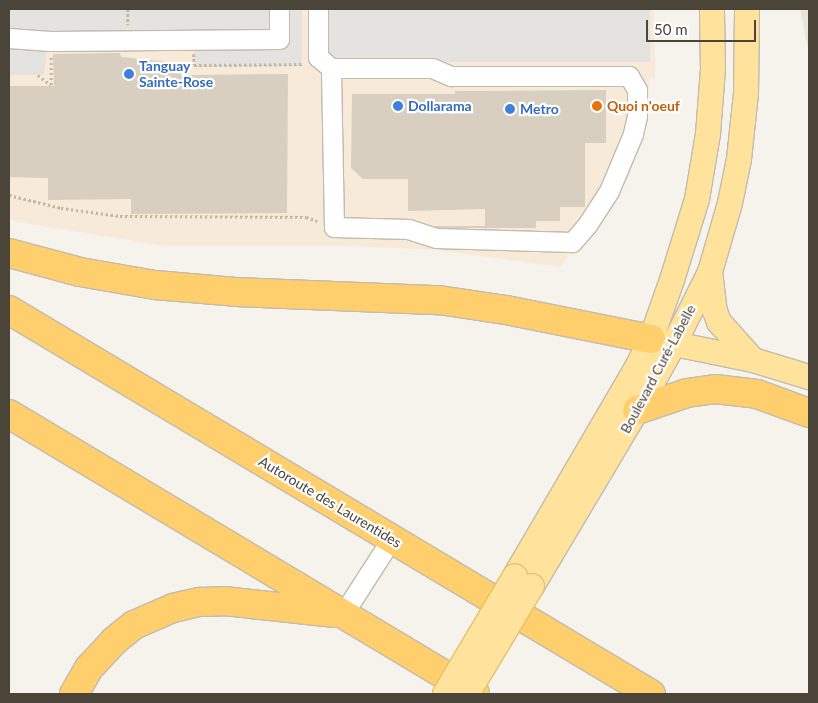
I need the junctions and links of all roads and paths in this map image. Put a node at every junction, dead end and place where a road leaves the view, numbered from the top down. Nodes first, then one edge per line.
1 (128, 9) edge
2 (278, 9) edge
3 (318, 9) edge
4 (712, 9) edge
5 (747, 9) edge
6 (128, 30) dead end
7 (9, 38) edge
8 (51, 52) dead end
9 (186, 52) dead end
10 (306, 64) dead end
11 (331, 68) junction
12 (38, 75) dead end
13 (9, 195) edge
14 (306, 217) dead end
15 (9, 253) edge
16 (710, 272) junction
17 (9, 310) edge
18 (662, 341) junction
19 (753, 360) junction
20 (809, 376) edge
21 (637, 410) junction
22 (809, 413) edge
23 (9, 414) edge
24 (392, 538) junction
25 (524, 581) junction
26 (343, 614) junction
27 (641, 688) edge
28 (74, 694) edge
29 (445, 694) edge
30 (467, 694) edge
31 (478, 694) edge
32 (659, 694) edge

1 - 6 path
2 - 7 lane
3 - 11 lane
4 - 18 main road, Boulevard Curé-Labelle
5 - 16 main road, Boulevard Curé-Labelle
8 - 12 path
9 - 10 path
11 - 11 lane
13 - 14 path
15 - 18 highway
16 - 18 main road, Boulevard Curé-Labelle
16 - 19 main road
17 - 24 highway, Autoroute des Laurentides
18 - 19 main road
18 - 21 main road, Boulevard Curé-Labelle
18 - 25 main road, Boulevard Curé-Labelle
19 - 20 main road
21 - 22 highway
21 - 25 main road, Boulevard Curé-Labelle
23 - 26 highway
24 - 26 lane
24 - 27 highway, Autoroute des Laurentides
25 - 29 main road, Boulevard Curé-Labelle, bridge
25 - 30 main road, Boulevard Curé-Labelle, bridge
26 - 28 highway
26 - 31 highway
27 - 32 highway, Autoroute des Laurentides

